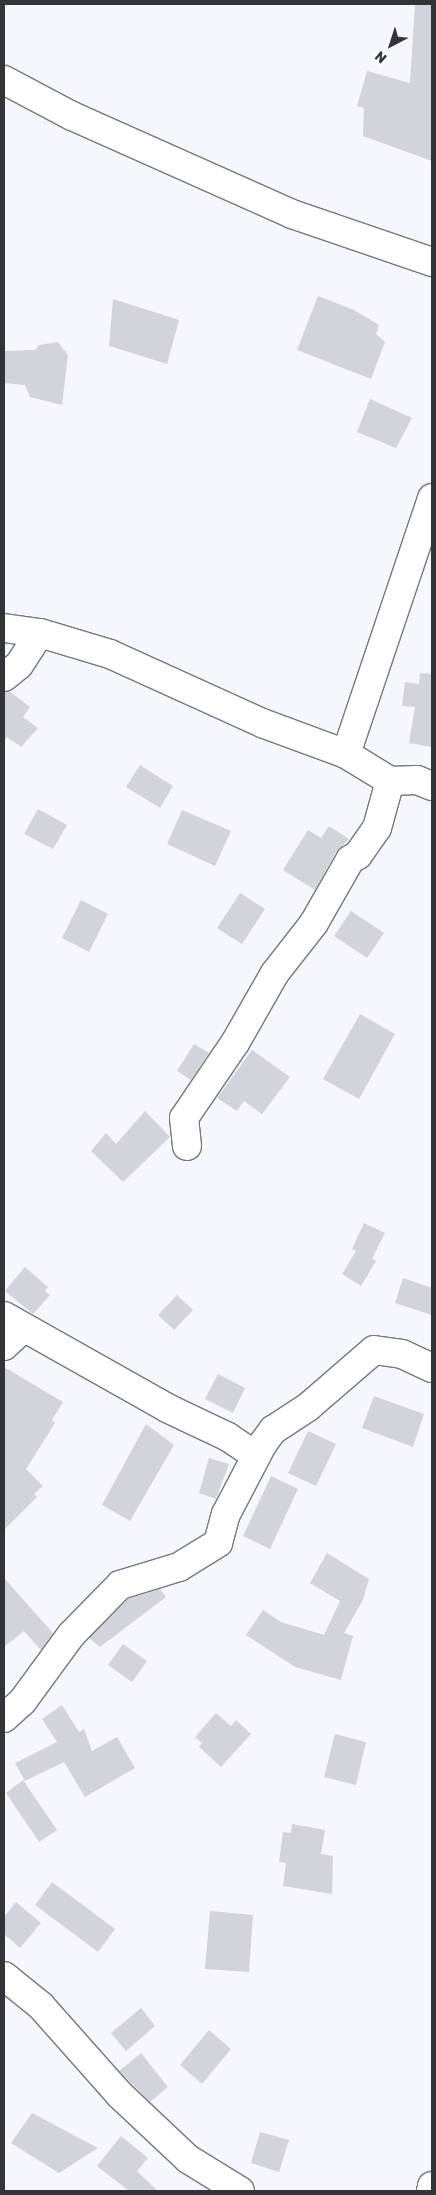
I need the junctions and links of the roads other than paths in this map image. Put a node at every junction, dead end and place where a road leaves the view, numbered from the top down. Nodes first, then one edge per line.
1 (4, 80) edge
2 (432, 262) edge
3 (432, 498) edge
4 (4, 628) edge
5 (40, 633) junction
6 (4, 677) edge
7 (346, 754) junction
8 (390, 781) junction
9 (432, 786) edge
10 (187, 1146) dead end
11 (10, 1330) edge
12 (432, 1368) edge
13 (256, 1456) junction
14 (4, 1718) edge
15 (4, 1976) edge
16 (432, 2186) edge
17 (240, 2191) edge
18 (431, 2191) edge

1 - 2 street
3 - 7 street
4 - 5 street
5 - 6 street
5 - 7 street
7 - 8 street
8 - 9 street
8 - 10 street
11 - 13 street
12 - 13 street
13 - 14 street
15 - 17 street
16 - 18 street

